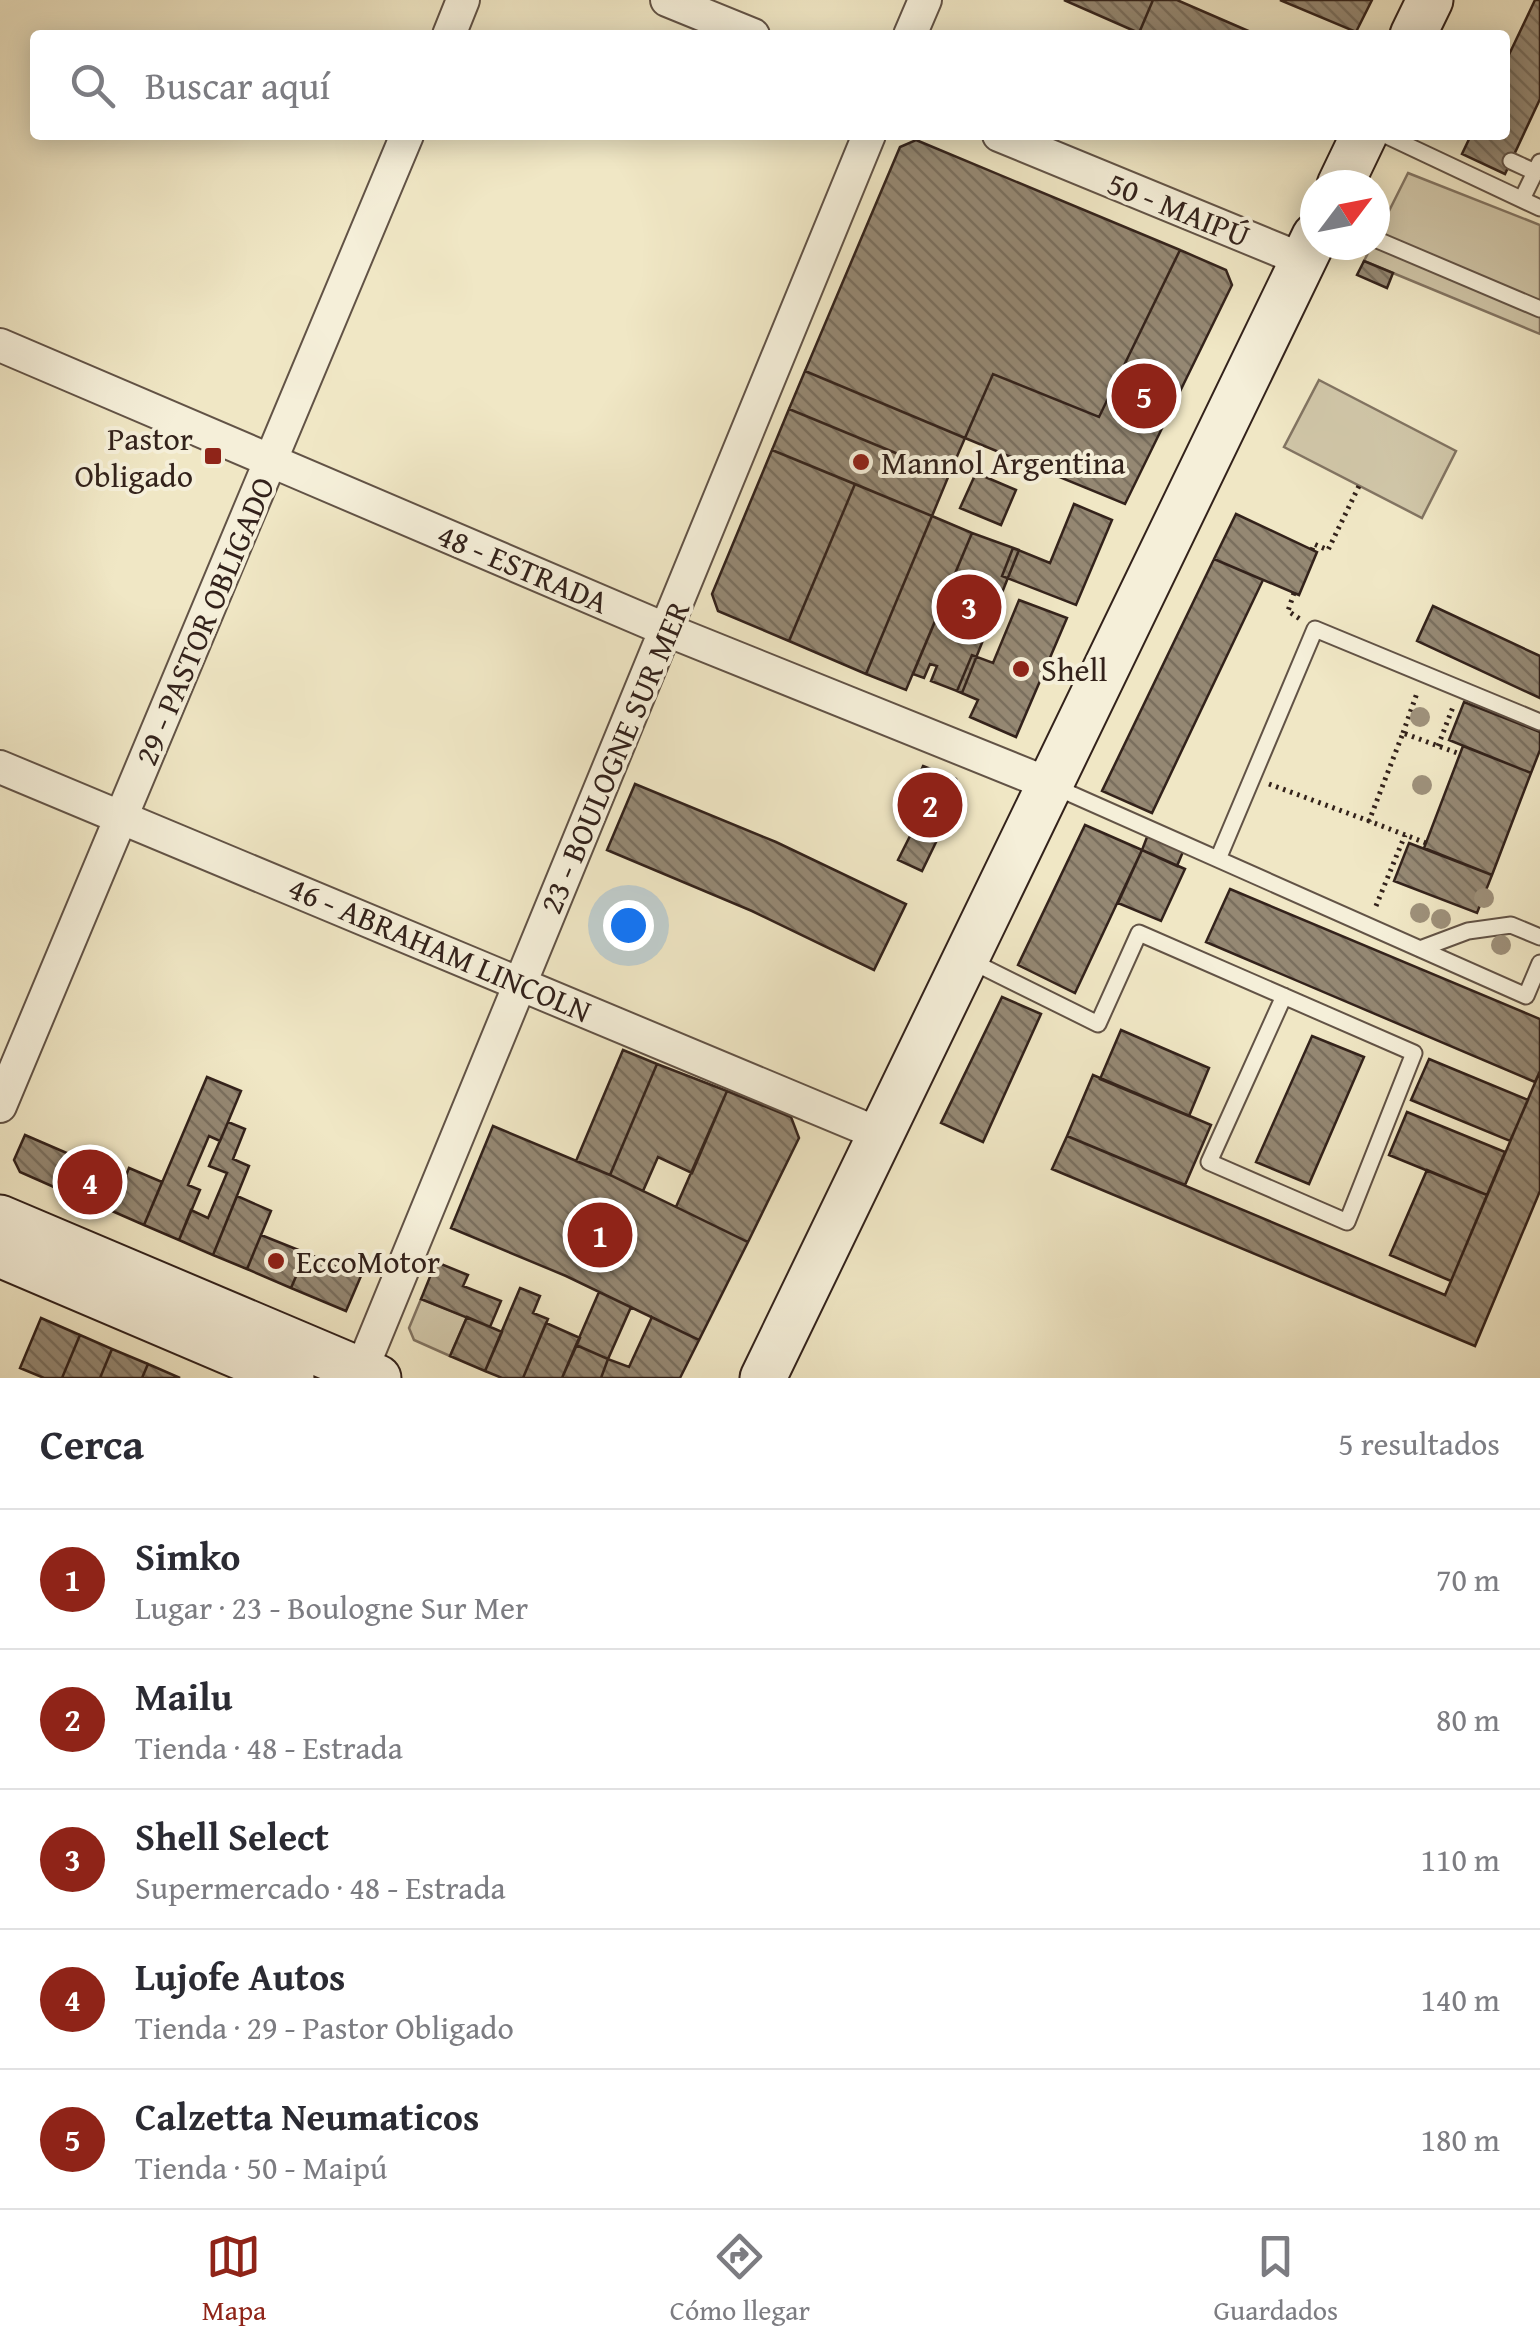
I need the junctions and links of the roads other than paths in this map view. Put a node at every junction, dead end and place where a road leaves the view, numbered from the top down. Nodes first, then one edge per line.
1 (463, 0) edge
2 (667, 0) edge
3 (925, 0) edge
4 (1430, 0) edge
5 (451, 30) edge
6 (741, 30) edge
7 (912, 30) edge
8 (1415, 30) edge
9 (405, 140) edge
10 (867, 140) edge
11 (1013, 140) edge
12 (1362, 140) edge
13 (1395, 140) edge
14 (1511, 160) dead end
15 (1538, 167) edge
16 (1347, 170) edge
17 (1522, 199) junction
18 (1540, 208) edge
19 (1300, 245) edge
20 (1390, 245) edge
21 (1303, 260) edge
22 (1540, 309) edge
23 (0, 346) edge
24 (271, 461) junction
25 (667, 630) junction
26 (1540, 722) edge
27 (0, 767) edge
28 (1049, 784) junction
29 (121, 817) junction
30 (1218, 859) junction
31 (1540, 937) edge
32 (1420, 949) junction
33 (964, 958) junction
34 (1540, 963) edge
35 (520, 982) junction
36 (1284, 996) junction
37 (1533, 999) edge
38 (0, 1106) edge
39 (879, 1134) junction
40 (0, 1218) edge
41 (0, 1254) edge
42 (365, 1376) edge
43 (291, 1378) edge
44 (763, 1378) edge

1 - 5 street
2 - 6 street
3 - 7 street
4 - 8 main road
9 - 24 street, 29 - PASTOR OBLIGADO
10 - 25 street, 23 - BOULOGNE SUR MER
11 - 19 street, 50 - MAIPÚ
12 - 16 main road
13 - 17 lane
14 - 15 lane
15 - 17 lane
17 - 18 lane
20 - 22 lane
21 - 28 main road
23 - 24 street, 48 - ESTRADA
24 - 25 street, 48 - ESTRADA
24 - 29 street, 29 - PASTOR OBLIGADO
25 - 28 street, 48 - ESTRADA
25 - 35 street, 23 - BOULOGNE SUR MER
26 - 30 lane
27 - 29 street, 46 - ABRAHAM LINCOLN
28 - 30 lane
28 - 33 main road
29 - 35 street, 46 - ABRAHAM LINCOLN
29 - 38 street, 29 - PASTOR OBLIGADO
30 - 32 lane
31 - 32 lane
32 - 37 lane
33 - 36 lane
33 - 39 main road
34 - 37 lane
35 - 39 street, 46 - ABRAHAM LINCOLN
35 - 42 street, 23 - BOULOGNE SUR MER
36 - 36 lane
39 - 44 main road
40 - 42 main road
41 - 43 main road

